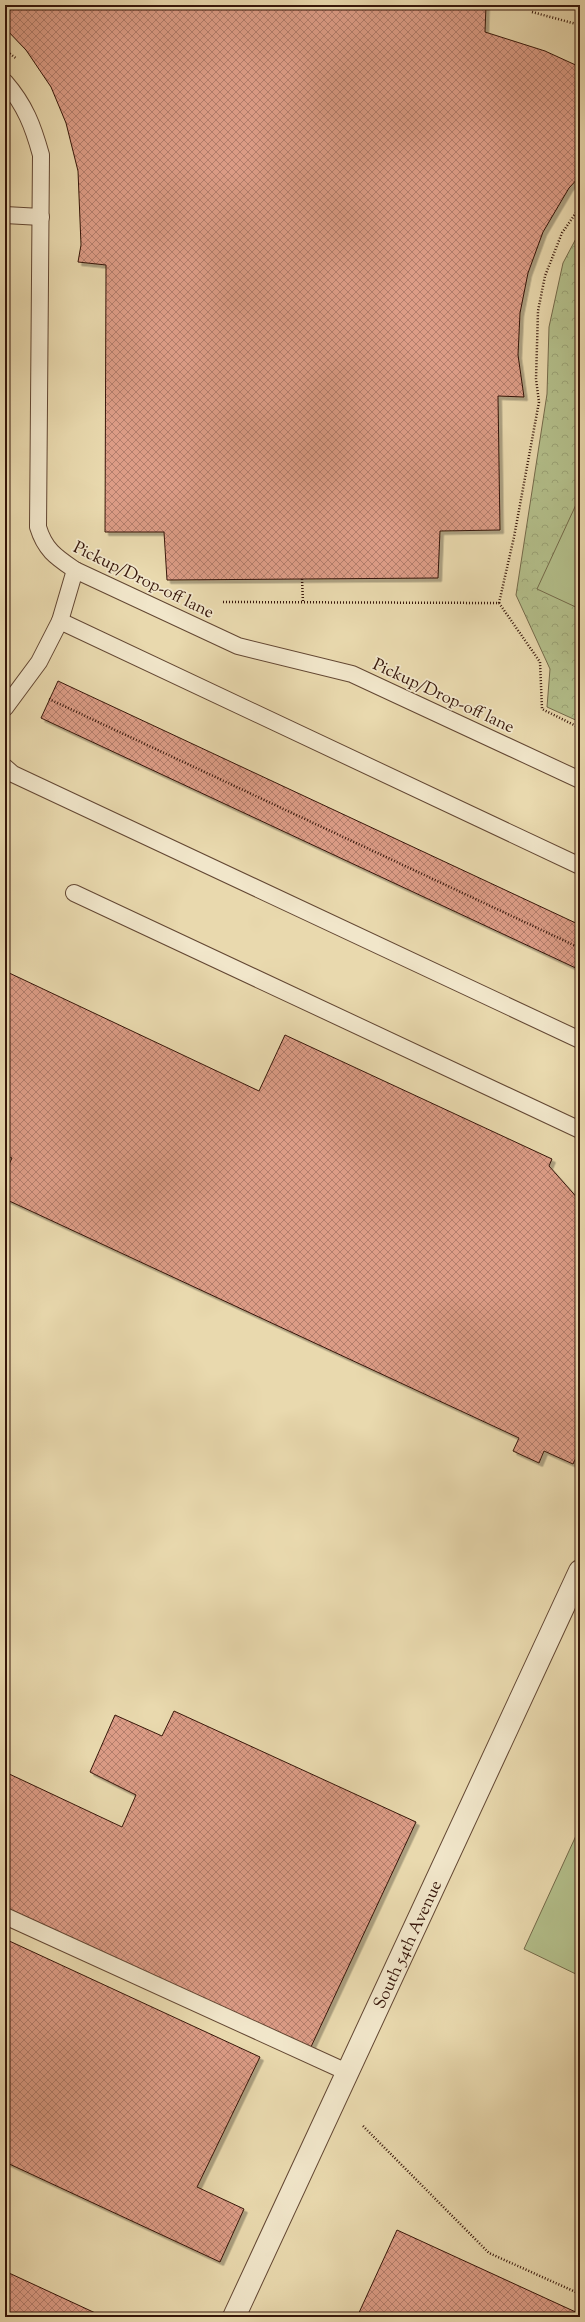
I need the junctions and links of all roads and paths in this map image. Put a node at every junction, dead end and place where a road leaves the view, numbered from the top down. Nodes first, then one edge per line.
1 (532, 12) dead end
2 (580, 25) edge
3 (5, 82) edge
4 (580, 207) edge
5 (5, 215) edge
6 (40, 216) junction
7 (5, 559) edge
8 (9, 561) dead end
9 (75, 570) junction
10 (302, 579) dead end
11 (224, 602) dead end
12 (302, 602) junction
13 (499, 603) junction
14 (60, 621) junction
15 (49, 699) dead end
16 (5, 708) edge
17 (580, 728) edge
18 (5, 767) edge
19 (580, 780) edge
20 (580, 866) edge
21 (74, 893) dead end
22 (580, 948) edge
23 (580, 1040) edge
24 (580, 1130) edge
25 (580, 1572) edge
26 (5, 1916) edge
27 (349, 2073) junction
28 (363, 2126) dead end
29 (580, 2294) edge
30 (234, 2317) edge

1 - 2 path
3 - 6 lane, Pickup/Drop-off lane
4 - 13 path
5 - 6 lane
6 - 9 lane, Pickup/Drop-off lane
7 - 8 path
9 - 14 lane
9 - 19 lane, Pickup/Drop-off lane
10 - 12 path
11 - 12 path
12 - 13 path
13 - 17 path
14 - 16 lane
14 - 20 lane
15 - 22 path
18 - 23 lane
21 - 24 lane
25 - 27 street, South 54th Avenue
26 - 27 lane
27 - 30 street, South 54th Avenue
28 - 29 path

